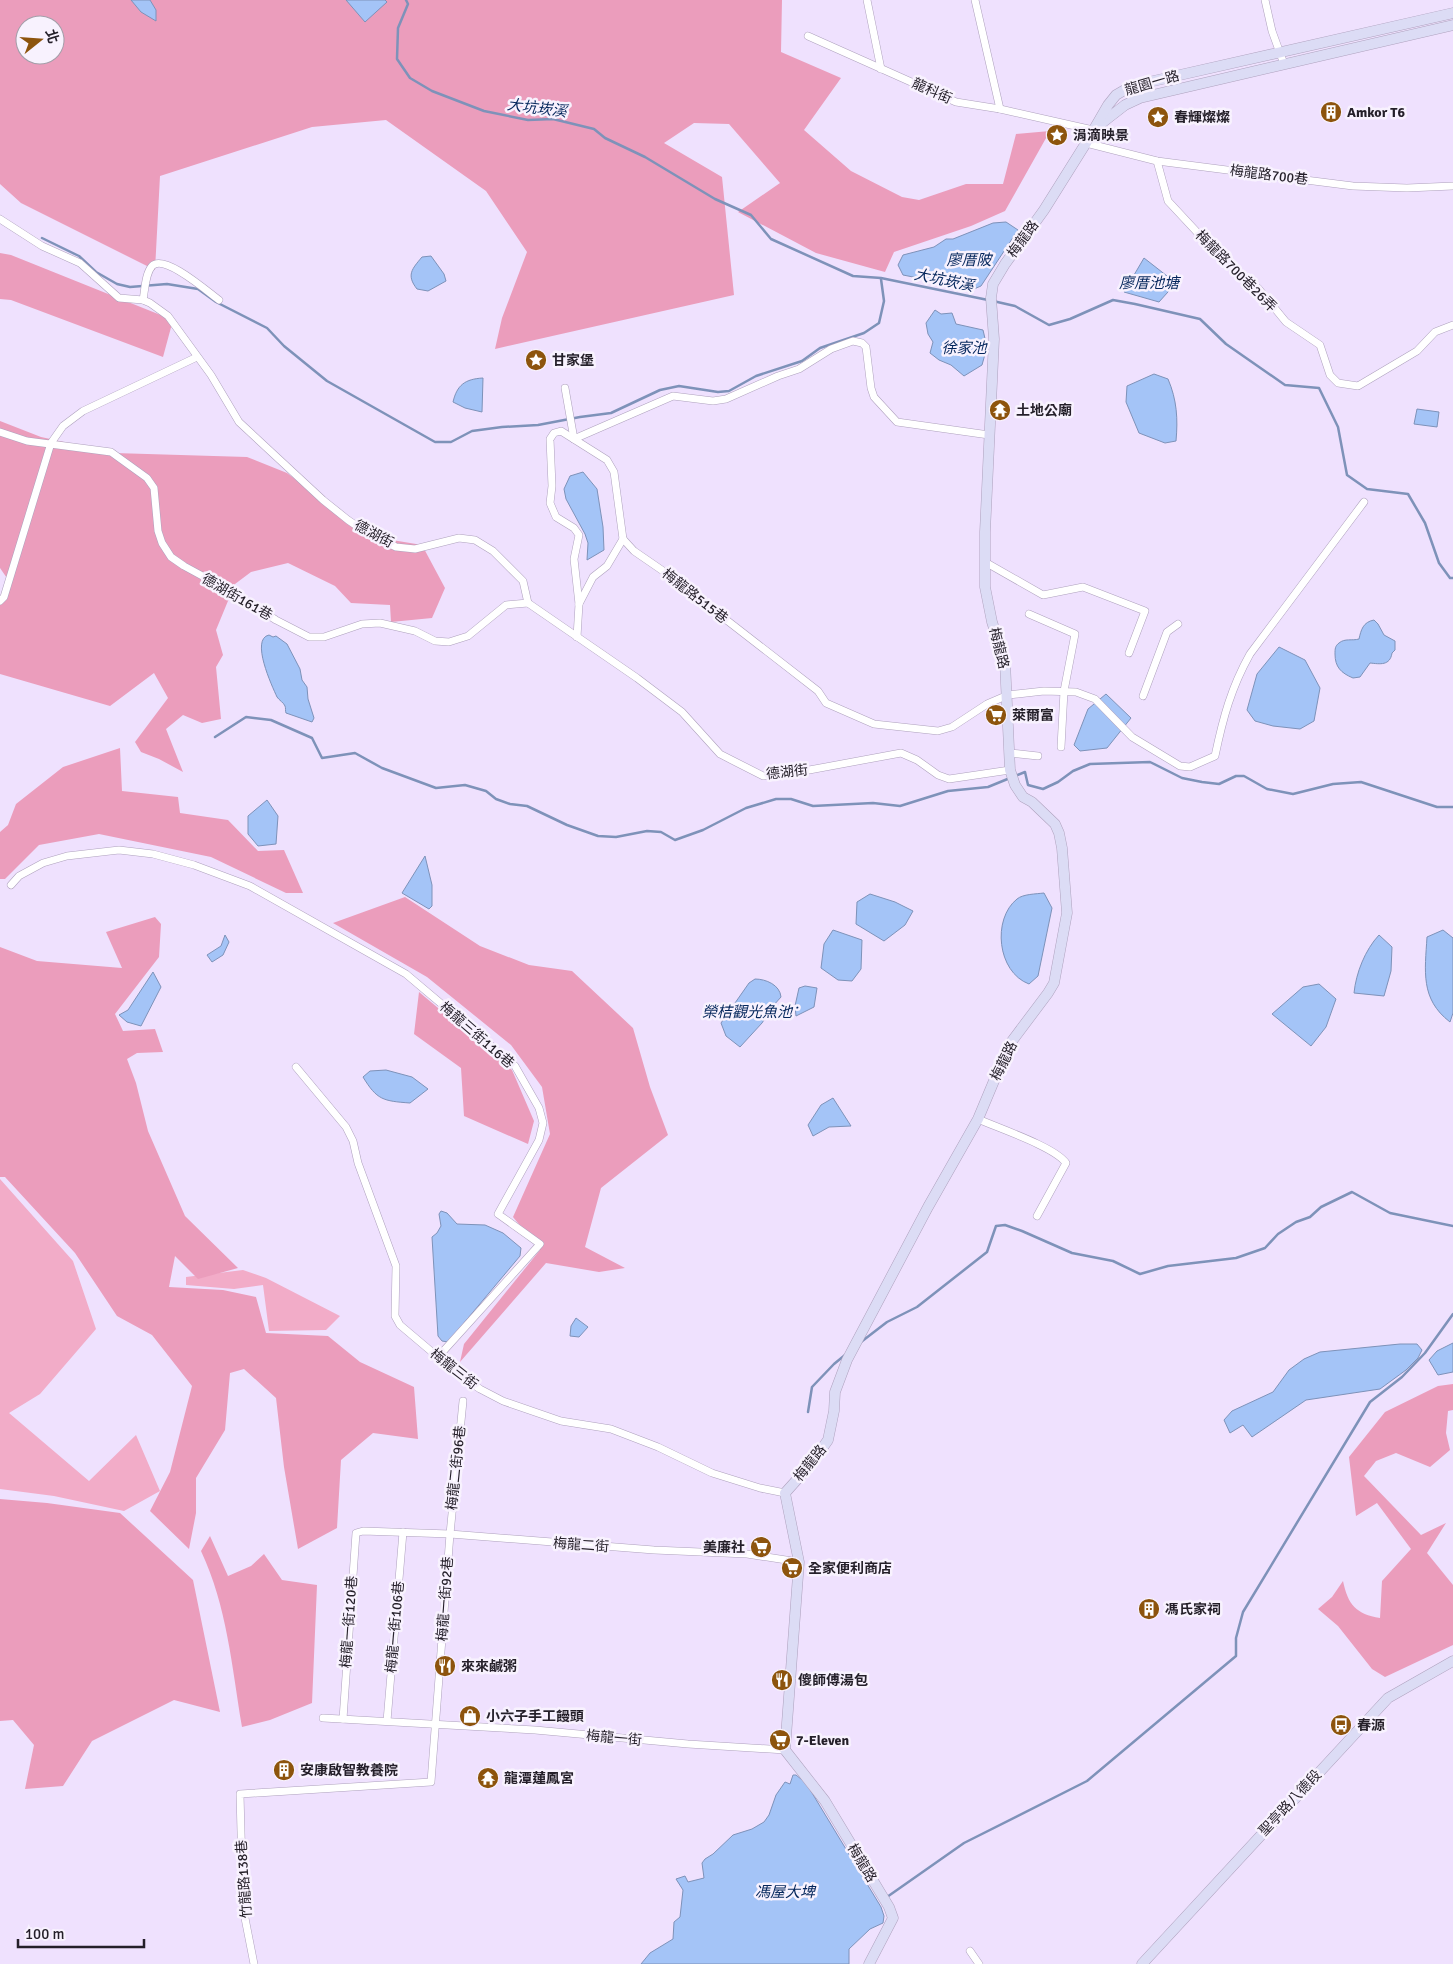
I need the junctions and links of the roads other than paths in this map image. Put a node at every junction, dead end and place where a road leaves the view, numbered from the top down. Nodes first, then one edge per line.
1 (867, 0) edge
2 (975, 0) edge
3 (1265, 0) edge
4 (1453, 13) edge
5 (1453, 26) edge
6 (808, 36) dead end
7 (1281, 52) junction
8 (1284, 64) junction
9 (881, 69) junction
10 (1000, 109) junction
11 (1093, 130) junction
12 (1086, 143) junction
13 (1157, 161) junction
14 (1453, 186) edge
15 (0, 219) edge
16 (143, 300) junction
17 (219, 300) dead end
18 (1453, 325) edge
19 (197, 357) junction
20 (565, 388) dead end
21 (0, 432) edge
22 (989, 435) junction
23 (574, 439) junction
24 (51, 444) junction
25 (1364, 502) dead end
26 (624, 539) junction
27 (985, 562) junction
28 (0, 601) edge
29 (528, 603) junction
30 (579, 604) junction
31 (1029, 614) dead end
32 (1178, 624) dead end
33 (577, 638) junction
34 (1129, 653) dead end
35 (1064, 691) junction
36 (1008, 695) junction
37 (1143, 696) dead end
38 (1061, 747) dead end
39 (1010, 753) junction
40 (1038, 756) dead end
41 (1010, 771) junction
42 (11, 885) dead end
43 (296, 1067) dead end
44 (978, 1119) junction
45 (1037, 1216) dead end
46 (438, 1357) junction
47 (463, 1402) dead end
48 (785, 1493) junction
49 (363, 1531) joint
50 (404, 1532) junction
51 (450, 1534) junction
52 (799, 1562) junction
53 (1453, 1661) edge
54 (323, 1718) dead end
55 (343, 1719) junction
56 (387, 1721) junction
57 (436, 1724) junction
58 (786, 1750) junction
59 (240, 1794) joint
60 (970, 1952) dead end
61 (254, 1964) edge
62 (869, 1964) edge
63 (978, 1964) edge
64 (1142, 1964) edge

1 - 9 street
2 - 10 street
3 - 7 street
4 - 7 street, 龍園一路
5 - 8 street, 龍園一路
6 - 9 street, 龍科街
7 - 8 street
7 - 11 street, 龍園一路
8 - 11 street, 龍園一路
9 - 10 street, 龍科街
10 - 11 street, 龍科街
11 - 12 street, 梅龍路
12 - 13 street, 梅龍路700巷
12 - 22 street, 梅龍路
13 - 14 street, 梅龍路700巷
13 - 18 street, 梅龍路700巷26弄
15 - 16 street
16 - 17 street
16 - 19 street, 德湖街
19 - 24 street
19 - 29 street, 德湖街
20 - 23 street
21 - 24 street, 德湖街161巷
22 - 23 street
22 - 27 street, 梅龍路
23 - 26 street
23 - 30 street
24 - 28 street
24 - 29 street, 德湖街161巷
25 - 35 street, 梅龍路515巷
26 - 30 street
26 - 36 street, 梅龍路515巷
27 - 34 street
27 - 36 street, 梅龍路
29 - 33 street, 德湖街
30 - 33 street
31 - 35 street
32 - 37 street
33 - 41 street, 德湖街
35 - 36 street, 梅龍路515巷
35 - 38 street
36 - 39 street, 梅龍路
39 - 40 street
39 - 41 street, 梅龍路
41 - 44 street, 梅龍路
42 - 46 street, 梅龍三街116巷
43 - 46 street, 梅龍三街
44 - 45 street
44 - 48 street, 梅龍路
46 - 48 street, 梅龍三街
47 - 51 street, 梅龍二街96巷
48 - 52 street, 梅龍路
49 - 50 street, 梅龍二街
49 - 55 street, 梅龍一街120巷
50 - 51 street, 梅龍二街
50 - 56 street, 梅龍一街106巷
51 - 52 street, 梅龍二街
51 - 57 street, 梅龍一街92巷
52 - 58 street, 梅龍路
53 - 64 street, 聖亭路八德段
54 - 55 street, 梅龍一街
55 - 56 street, 梅龍一街
56 - 57 street, 梅龍一街
57 - 58 street, 梅龍一街
57 - 59 street, 梅龍一街92巷
58 - 62 street, 梅龍路
59 - 61 street, 竹龍路138巷
60 - 63 street

